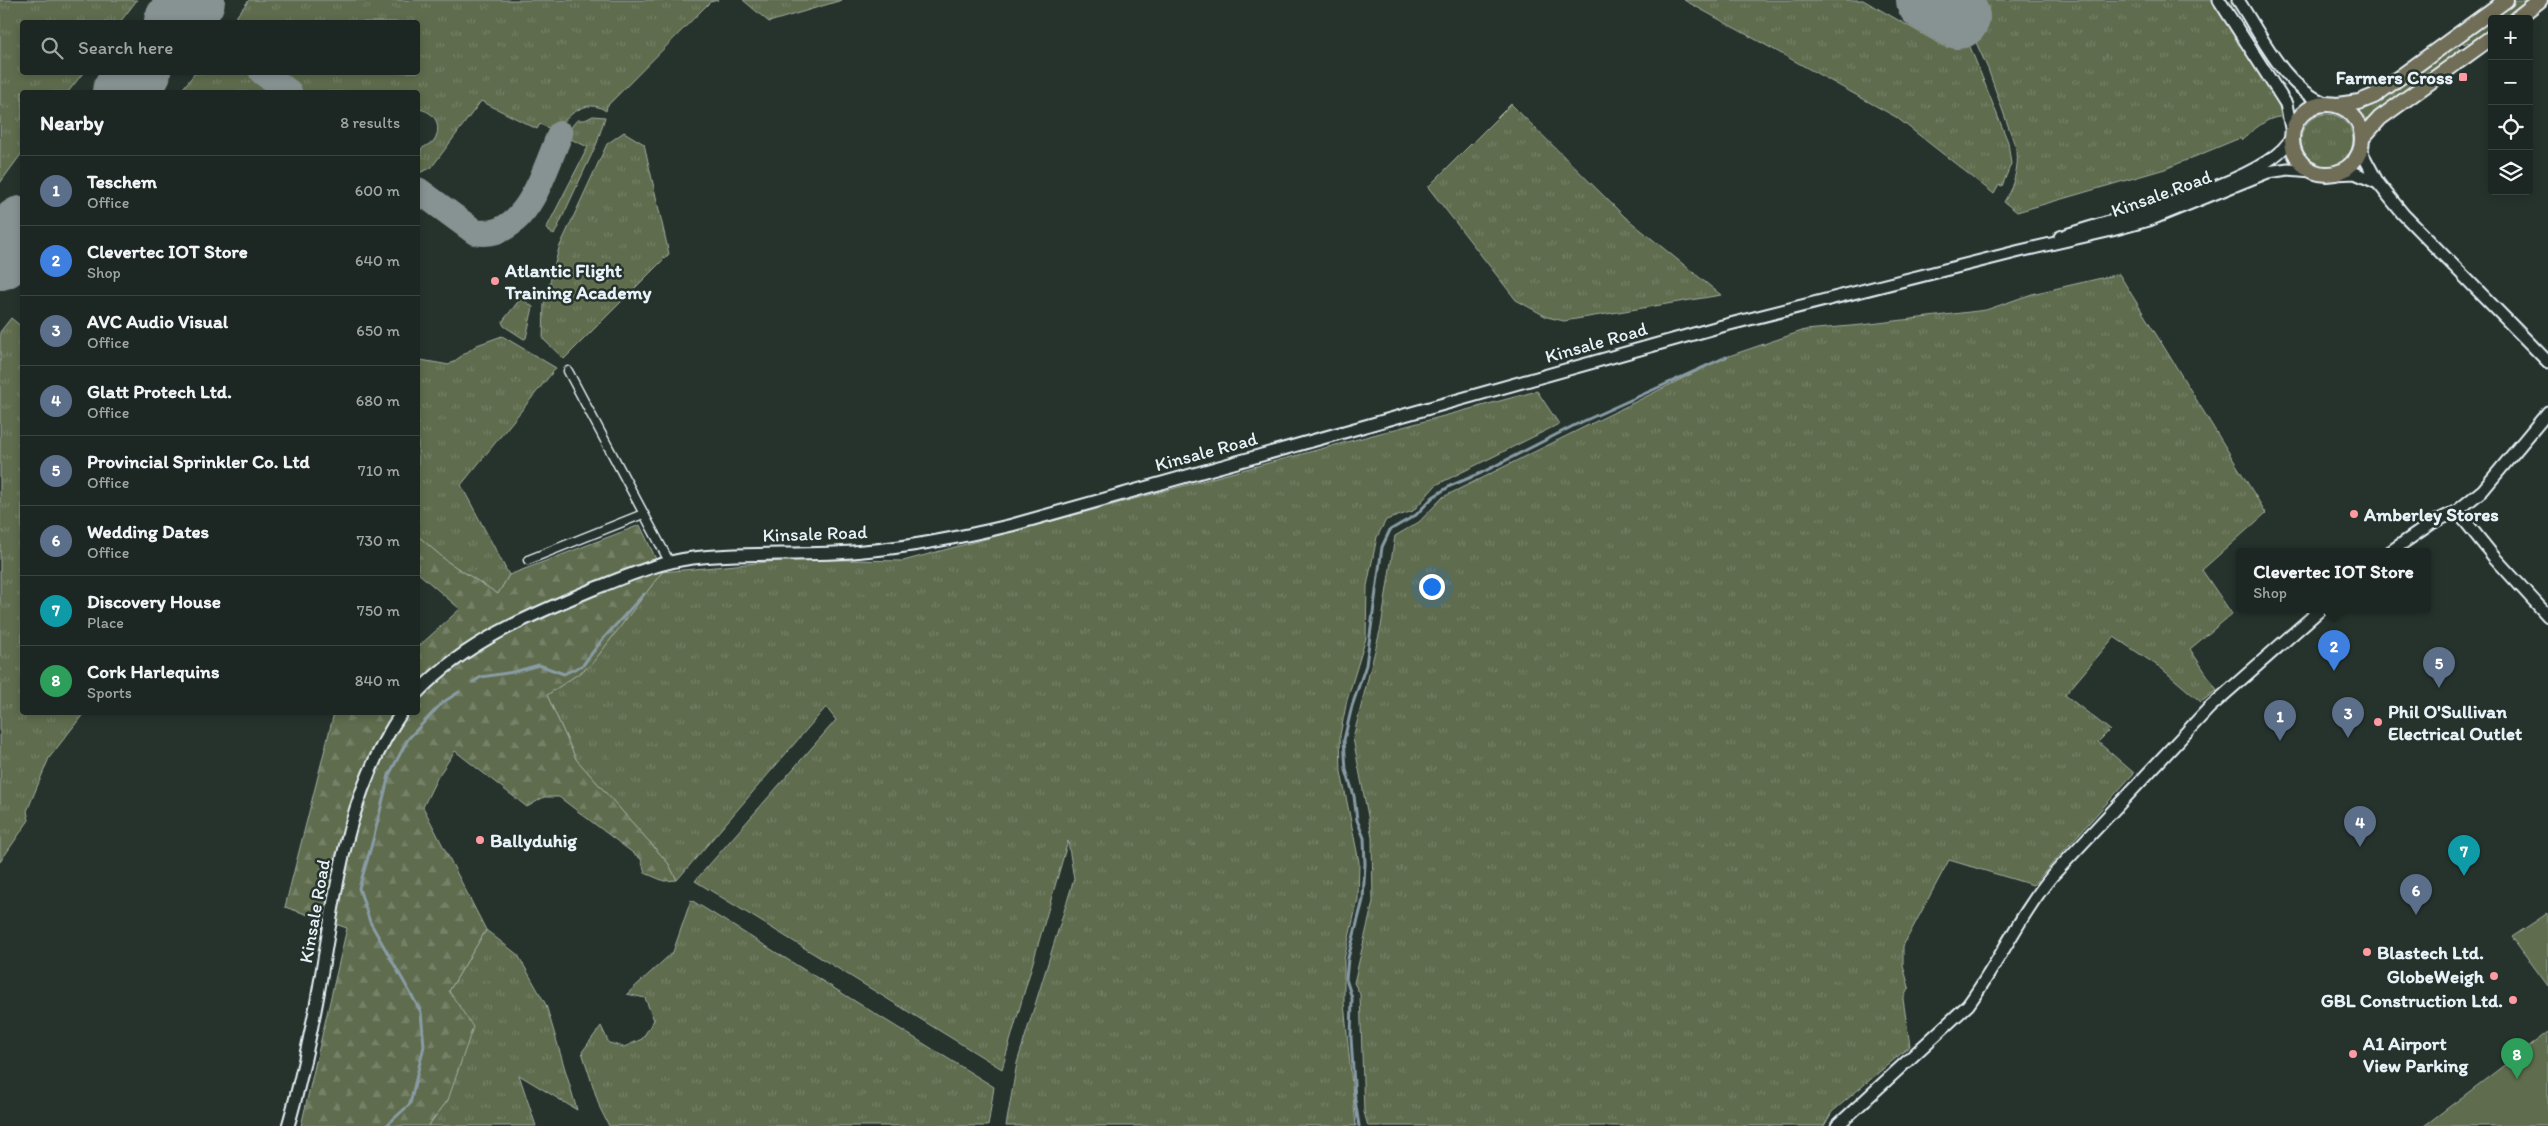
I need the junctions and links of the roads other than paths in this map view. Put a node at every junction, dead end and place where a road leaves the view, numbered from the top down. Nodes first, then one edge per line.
1 (2219, 0) edge
2 (2238, 0) edge
3 (2506, 0) edge
4 (2540, 0) edge
5 (2521, 15) edge
6 (2488, 41) edge
7 (2331, 104) junction
8 (2292, 134) junction
9 (2363, 136) junction
10 (2361, 151) junction
11 (2312, 171) junction
12 (2334, 174) junction
13 (2378, 183) junction
14 (2020, 251) junction
15 (2548, 362) edge
16 (568, 371) dead end
17 (2548, 412) edge
18 (2457, 510) junction
19 (643, 514) junction
20 (2396, 548) edge
21 (528, 560) dead end
22 (670, 563) junction
23 (2317, 613) edge
24 (2548, 616) edge
25 (420, 690) edge
26 (400, 715) edge
27 (288, 1126) edge
28 (1837, 1126) edge

1 - 8 main road
2 - 7 main road
3 - 7 highway
4 - 5 highway
6 - 9 highway
7 - 8 highway
7 - 9 highway
8 - 11 highway
8 - 14 main road, Kinsale Road
9 - 10 highway
10 - 12 highway
10 - 13 main road
11 - 12 highway
11 - 14 main road, Kinsale Road
12 - 13 main road
13 - 15 main road
14 - 22 main road, Kinsale Road
16 - 19 street
17 - 18 main road
18 - 20 main road
18 - 24 main road
19 - 21 street
19 - 22 street
22 - 25 main road, Kinsale Road
23 - 28 main road
26 - 27 main road, Kinsale Road

